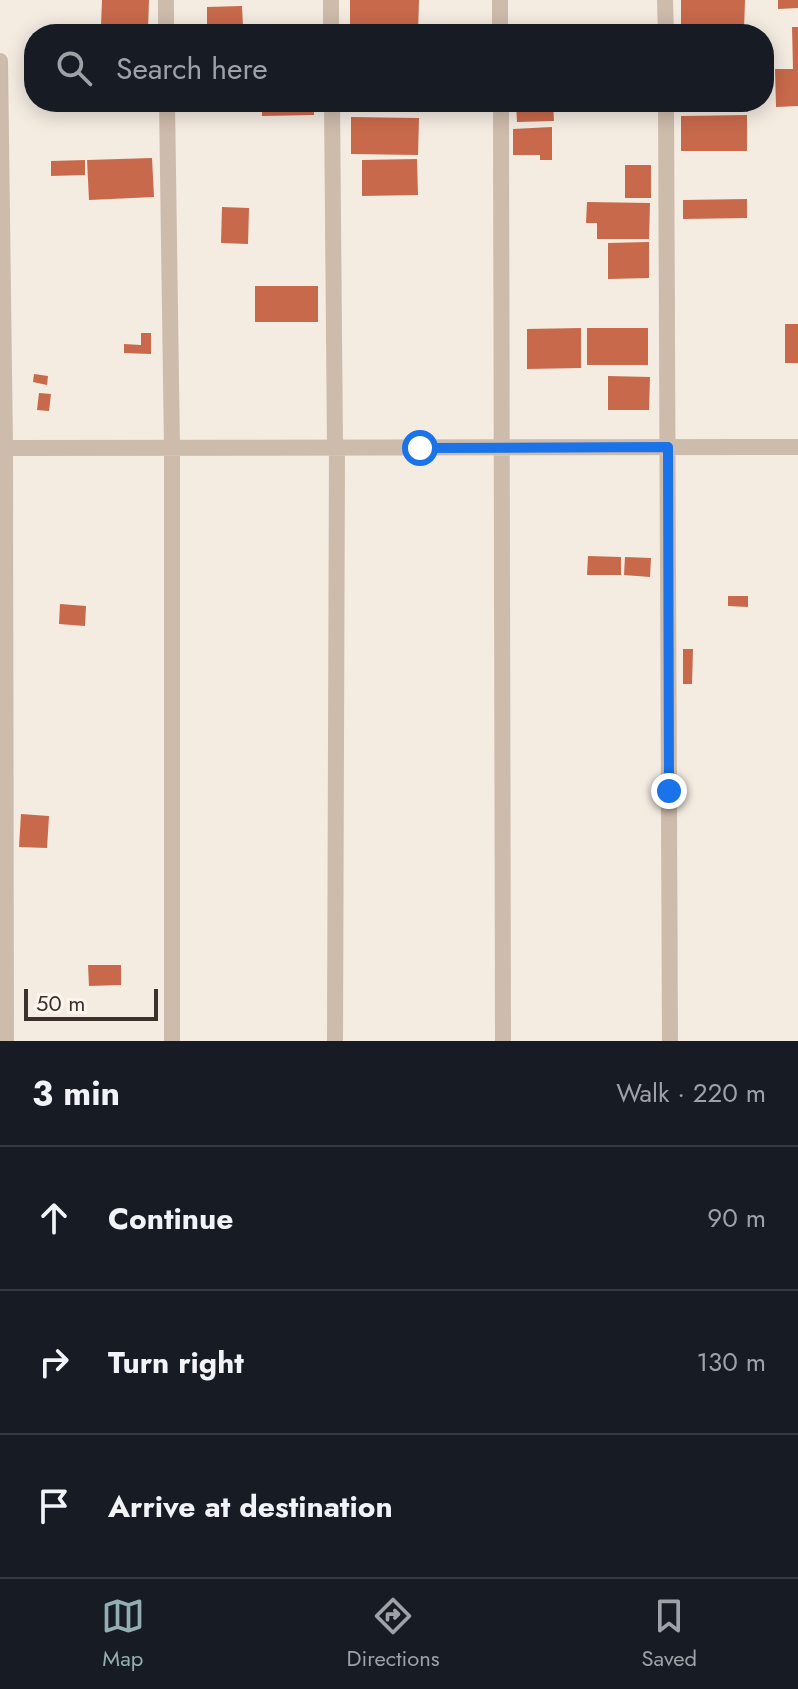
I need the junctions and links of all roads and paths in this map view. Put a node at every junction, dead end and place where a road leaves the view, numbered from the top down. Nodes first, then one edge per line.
1 (166, 0) edge
2 (331, 0) edge
3 (500, 0) edge
4 (665, 0) edge
5 (166, 24) edge
6 (331, 24) edge
7 (500, 24) edge
8 (666, 24) edge
9 (0, 61) edge
10 (167, 112) edge
11 (332, 112) edge
12 (501, 112) edge
13 (666, 112) edge
14 (668, 447) junction
15 (798, 447) edge
16 (2, 448) edge
17 (172, 448) junction
18 (337, 448) junction
19 (503, 448) junction
20 (6, 1041) edge
21 (172, 1041) edge
22 (335, 1041) edge
23 (503, 1041) edge
24 (670, 1041) edge

1 - 5 street
2 - 6 street
3 - 7 street
4 - 8 street
9 - 16 street
10 - 17 street
11 - 18 street
12 - 19 street
13 - 14 street
14 - 15 street
14 - 19 street
14 - 24 street
16 - 17 street
16 - 20 street
17 - 18 street
17 - 21 street
18 - 19 street
18 - 22 street
19 - 23 street

